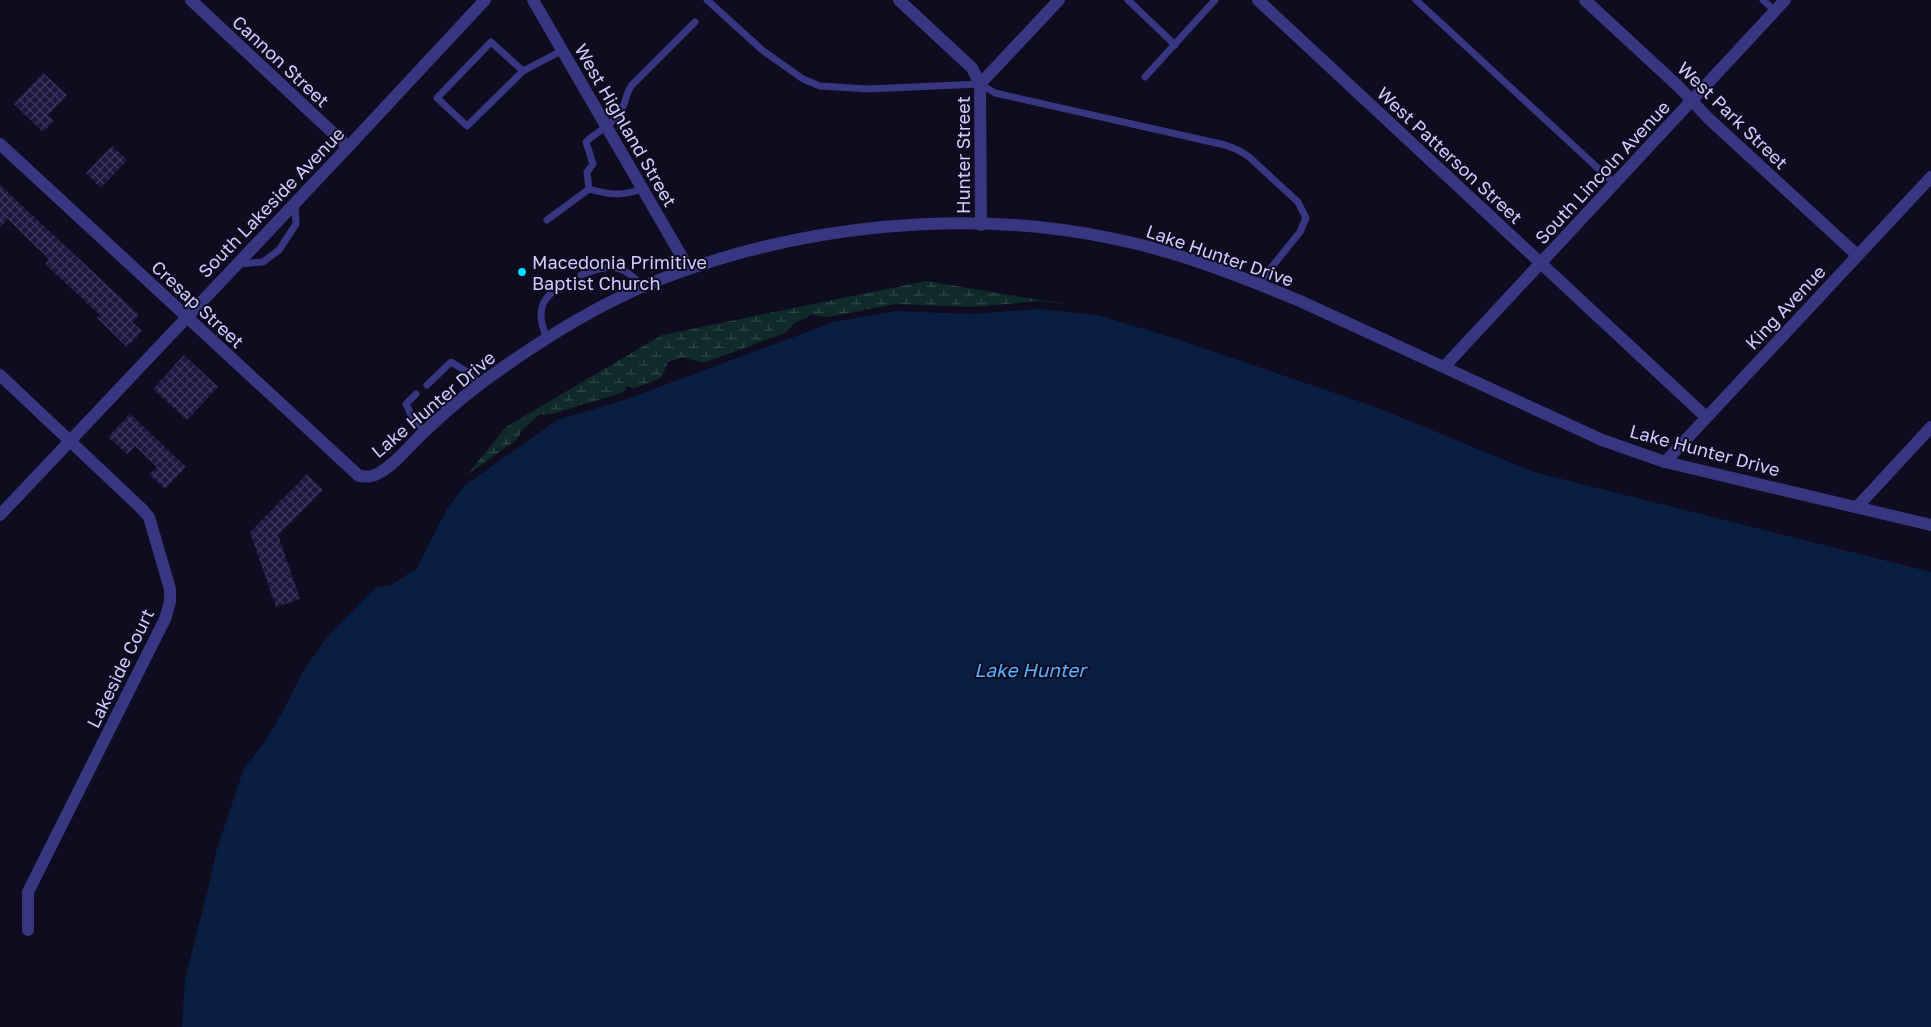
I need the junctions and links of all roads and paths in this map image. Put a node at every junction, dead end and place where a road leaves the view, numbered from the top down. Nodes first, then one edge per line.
1 (190, 0) edge
2 (485, 0) edge
3 (533, 0) edge
4 (707, 0) edge
5 (899, 0) edge
6 (1059, 0) edge
7 (1128, 0) edge
8 (1215, 0) edge
9 (1258, 0) edge
10 (1416, 0) edge
11 (1585, 0) edge
12 (1763, 0) edge
13 (1785, 0) edge
14 (1775, 11) junction
15 (695, 22) dead end
16 (1175, 45) junction
17 (563, 50) junction
18 (523, 71) junction
19 (1145, 77) dead end
20 (980, 84) junction
21 (1693, 101) junction
22 (607, 126) junction
23 (348, 147) junction
24 (2, 151) edge
25 (1931, 176) edge
26 (1615, 184) junction
27 (589, 189) junction
28 (643, 189) junction
29 (295, 203) junction
30 (547, 220) dead end
31 (981, 224) junction
32 (1857, 255) junction
33 (237, 264) junction
34 (1540, 264) junction
35 (689, 269) junction
36 (581, 275) dead end
37 (568, 281) dead end
38 (1258, 284) junction
39 (643, 287) junction
40 (186, 317) junction
41 (547, 338) junction
42 (1444, 367) junction
43 (0, 375) edge
44 (426, 385) dead end
45 (480, 386) junction
46 (416, 394) dead end
47 (1706, 418) junction
48 (1931, 427) edge
49 (425, 431) junction
50 (71, 440) junction
51 (1665, 462) junction
52 (378, 474) joint
53 (1857, 507) junction
54 (0, 515) edge
55 (1931, 524) edge
56 (28, 930) dead end

1 - 23 street, Cannon Street
2 - 23 street, South Lakeside Avenue
3 - 17 street, West Highland Street
4 - 20 lane
5 - 20 street, Hunter Street
6 - 20 street
7 - 16 lane
8 - 16 lane
9 - 34 street, West Patterson Street
10 - 26 lane
11 - 21 street, West Park Street
12 - 14 lane
13 - 14 street, South Lincoln Avenue
14 - 21 street, South Lincoln Avenue
15 - 22 lane
16 - 19 lane
17 - 18 lane
17 - 22 street, West Highland Street
18 - 18 lane
20 - 31 street, Hunter Street
20 - 38 lane
21 - 26 street, South Lincoln Avenue
21 - 32 street, West Park Street
22 - 27 lane
22 - 28 street, West Highland Street
23 - 29 street, South Lakeside Avenue
24 - 40 street, Cresap Street
25 - 32 street, King Avenue
26 - 34 street, South Lincoln Avenue
27 - 28 lane
27 - 30 lane
28 - 35 street, West Highland Street
29 - 33 street, South Lakeside Avenue
29 - 33 lane
31 - 35 street, Lake Hunter Drive
31 - 38 street, Lake Hunter Drive
32 - 47 street, King Avenue
33 - 40 street, South Lakeside Avenue
34 - 42 street, South Lincoln Avenue
34 - 47 street, West Patterson Street
35 - 39 street, Lake Hunter Drive
36 - 39 lane
37 - 41 lane
38 - 42 street, Lake Hunter Drive
39 - 41 street, Lake Hunter Drive
40 - 50 street, South Lakeside Avenue
40 - 52 street, Cresap Street
41 - 45 street, Lake Hunter Drive
42 - 51 street, Lake Hunter Drive
43 - 50 street, Lakeside Court
44 - 45 lane
45 - 49 street, Lake Hunter Drive
46 - 49 lane
47 - 51 street, King Avenue
48 - 53 street
49 - 52 street, Lake Hunter Drive
50 - 54 street, South Lakeside Avenue
50 - 56 street, Lakeside Court
51 - 53 street, Lake Hunter Drive
53 - 55 street, Lake Hunter Drive

